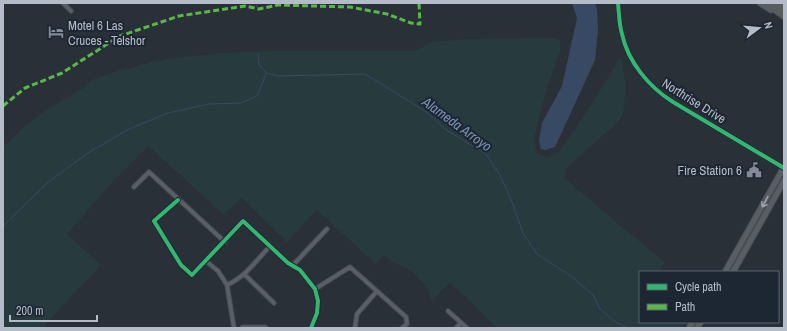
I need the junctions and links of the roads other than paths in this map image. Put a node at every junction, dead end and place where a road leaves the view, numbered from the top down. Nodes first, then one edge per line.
1 (63, 3) edge
2 (618, 3) edge
3 (760, 3) edge
4 (766, 3) edge
5 (773, 3) edge
6 (784, 9) edge
7 (71, 11) dead end
8 (784, 16) edge
9 (784, 167) edge
10 (784, 181) edge
11 (134, 187) dead end
12 (178, 200) junction
13 (327, 229) dead end
14 (225, 242) junction
15 (270, 246) junction
16 (206, 261) junction
17 (293, 266) junction
18 (726, 271) edge
19 (734, 271) edge
20 (244, 274) junction
21 (227, 285) junction
22 (315, 289) junction
23 (377, 291) junction
24 (274, 303) dead end
25 (448, 311) dead end
26 (461, 323) junction
27 (234, 328) edge
28 (243, 328) edge
29 (265, 328) edge
30 (311, 328) edge
31 (355, 328) edge
32 (402, 328) edge
33 (456, 328) edge
34 (467, 328) edge

1 - 7 street
2 - 9 street, Northrise Drive
3 - 8 main road
4 - 8 highway
5 - 6 highway
9 -> 18 main road
10 - 19 main road
11 - 12 street
12 - 14 street
12 - 16 street
13 - 17 street
14 - 15 street
14 - 16 street
15 - 17 street
15 - 20 street
16 - 21 street
17 - 22 street
20 - 21 street
20 - 24 street
21 - 27 street
22 - 23 street
22 - 30 street
23 - 31 street
23 - 32 street
25 - 26 street
26 - 33 street
26 - 34 street
28 - 29 main road

